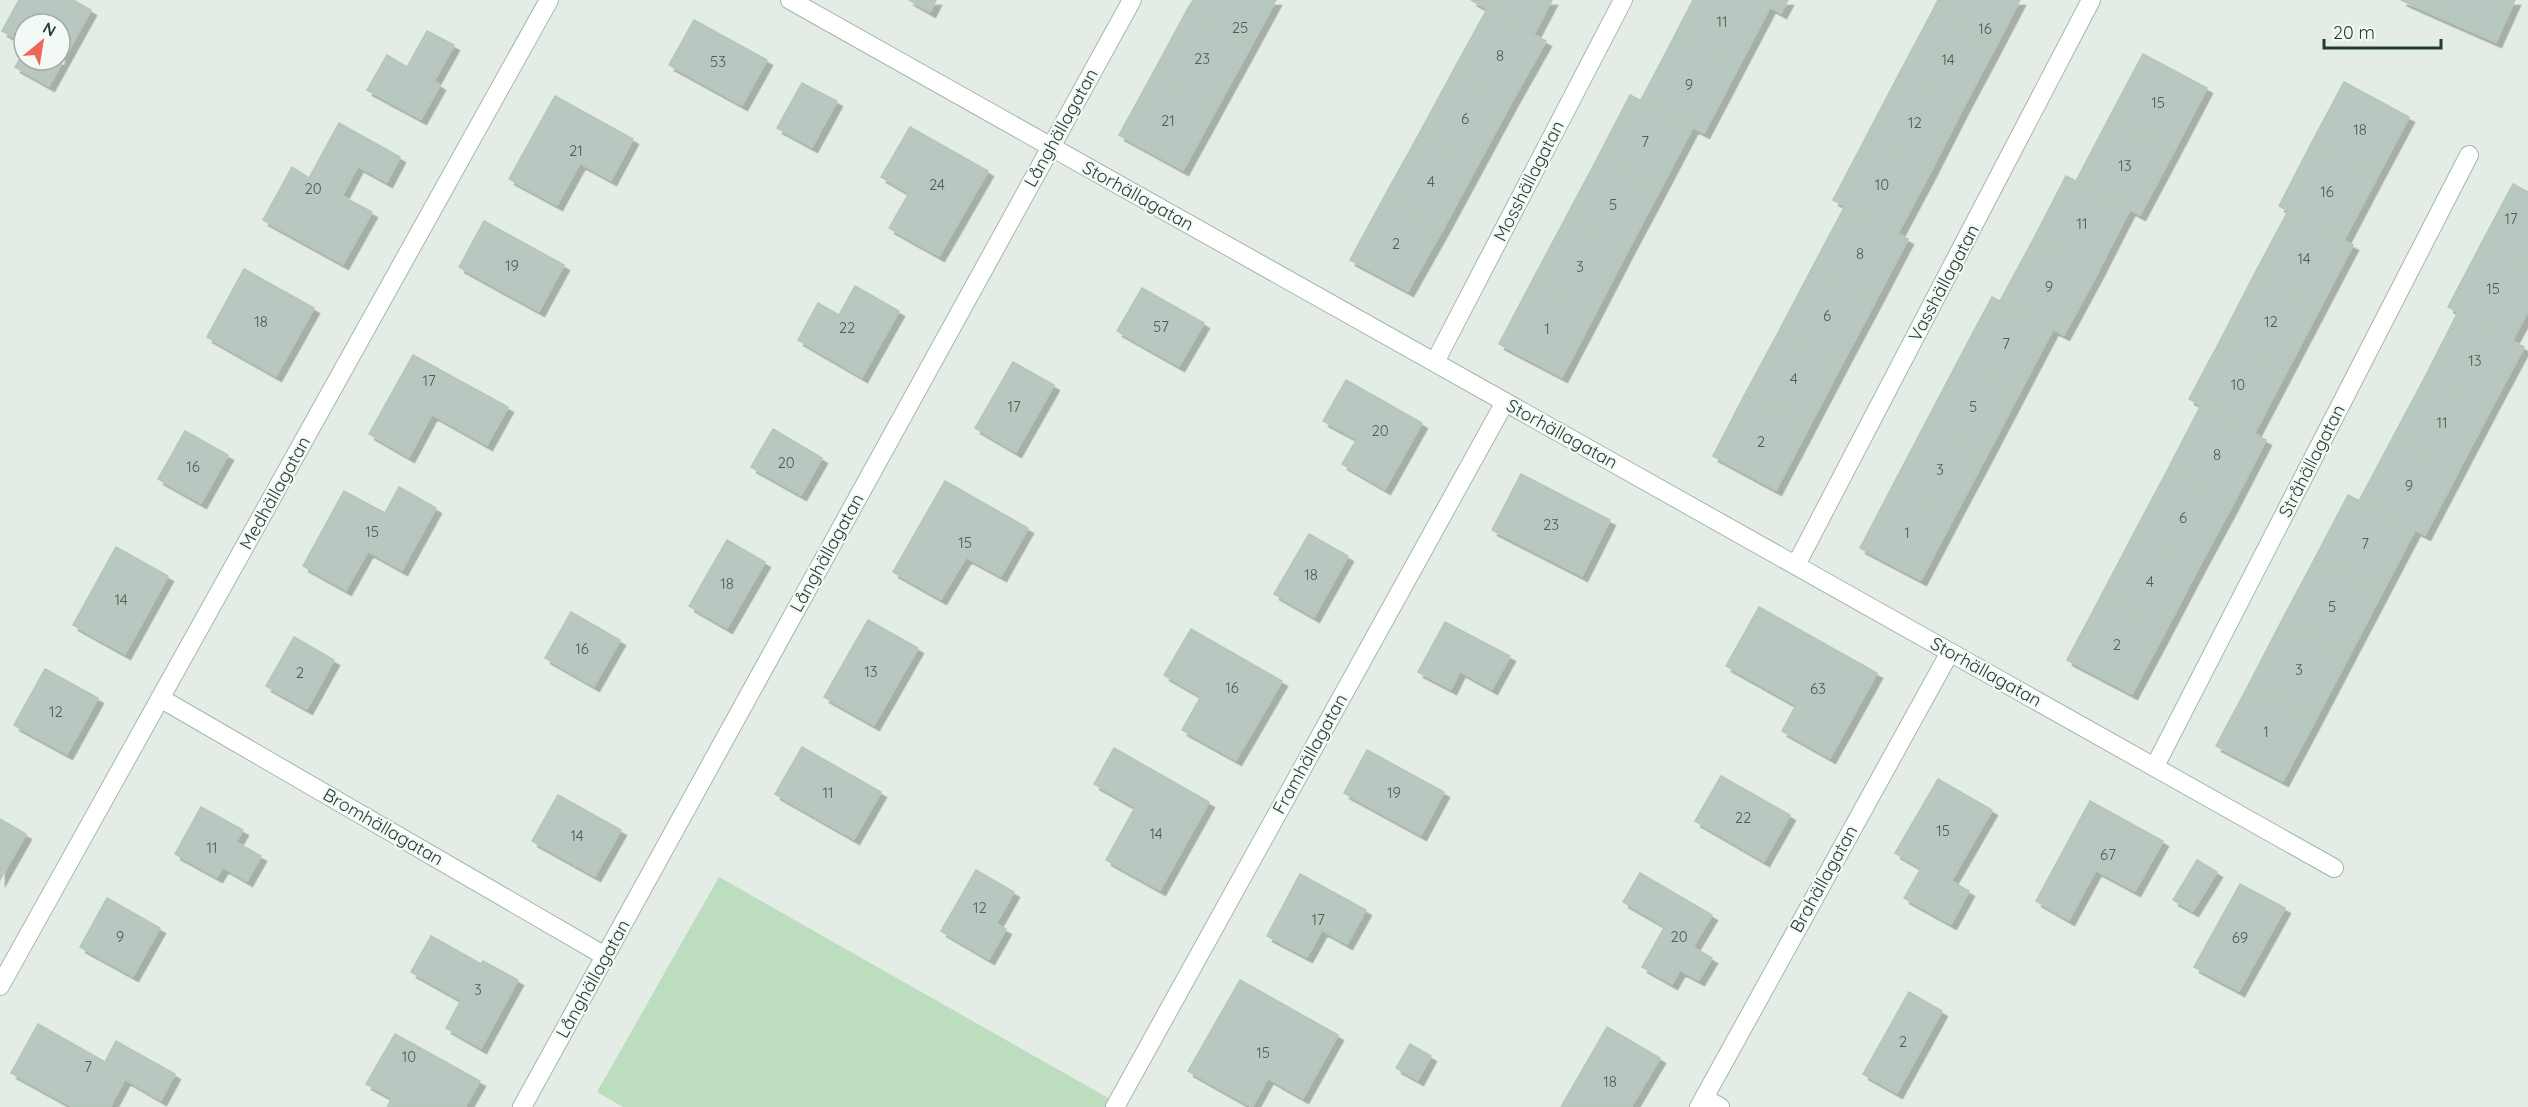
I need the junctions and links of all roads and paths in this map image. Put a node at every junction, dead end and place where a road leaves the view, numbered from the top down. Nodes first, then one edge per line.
1 (549, 0) edge
2 (790, 0) edge
3 (1132, 0) edge
4 (1623, 0) edge
5 (2091, 0) edge
6 (1051, 146) junction
7 (2469, 155) dead end
8 (1435, 362) junction
9 (1505, 402) junction
10 (1796, 565) junction
11 (1950, 652) junction
12 (160, 698) junction
13 (2155, 766) junction
14 (2334, 867) dead end
15 (606, 956) junction
16 (0, 986) edge
17 (1702, 1102) edge
18 (522, 1107) edge
19 (1115, 1107) edge
20 (1720, 1107) edge

1 - 12 street, Medhällagatan
2 - 6 street, Storhällagatan
3 - 6 street, Långhällagatan
4 - 8 street, Mosshällagatan
5 - 10 street, Vasshällagatan
6 - 8 street, Storhällagatan
6 - 15 street, Långhällagatan
7 - 13 street, Stråhällagatan
8 - 9 street, Storhällagatan
9 - 10 street, Storhällagatan
9 - 19 street, Framhällagatan
10 - 11 street, Storhällagatan
11 - 13 street, Storhällagatan
11 - 17 street, Brahällagatan
12 - 15 street, Bromhällagatan
12 - 16 street, Medhällagatan
13 - 14 street, Storhällagatan
15 - 18 street, Långhällagatan
17 - 20 street

